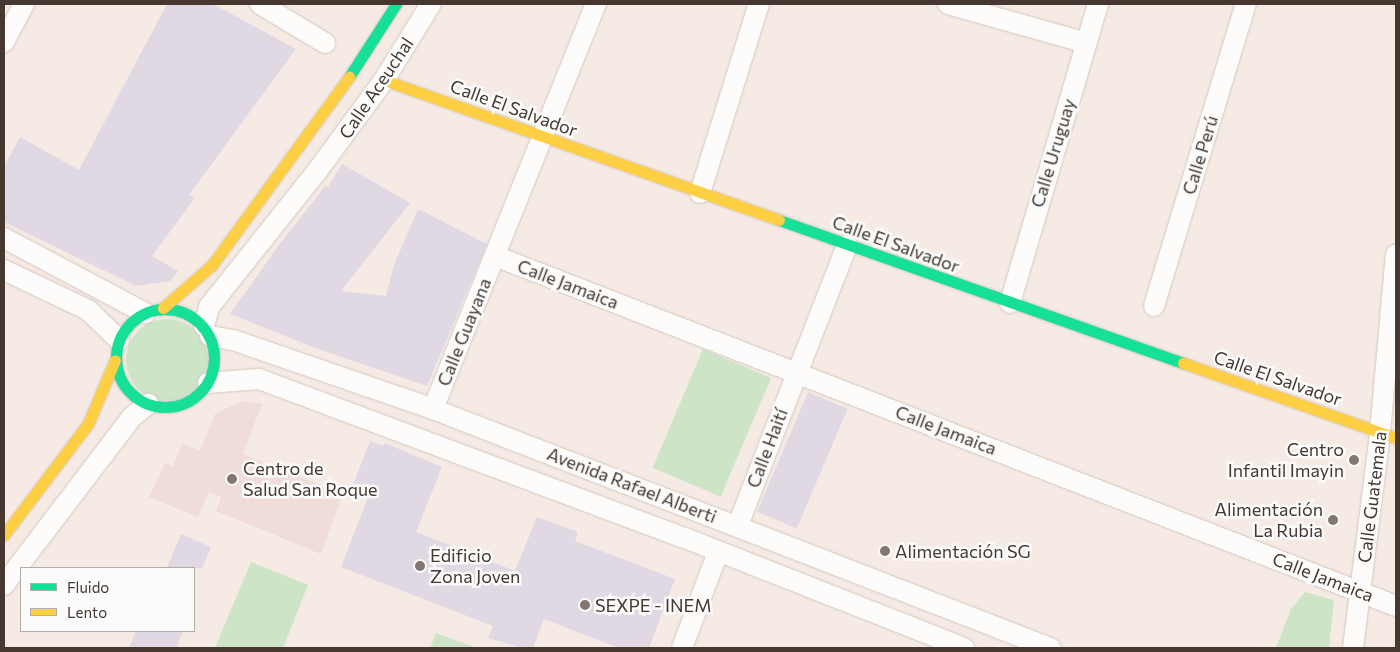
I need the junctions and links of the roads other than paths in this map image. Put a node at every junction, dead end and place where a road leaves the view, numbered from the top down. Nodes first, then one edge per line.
1 (24, 4) edge
2 (260, 4) edge
3 (396, 4) edge
4 (431, 4) edge
5 (596, 4) edge
6 (759, 4) edge
7 (948, 4) edge
8 (1098, 4) edge
9 (1246, 4) edge
10 (4, 42) edge
11 (325, 42) dead end
12 (1087, 43) junction
13 (384, 80) junction
14 (542, 136) junction
15 (295, 152) junction
16 (318, 170) junction
17 (700, 193) junction
18 (4, 238) edge
19 (846, 245) junction
20 (495, 256) junction
21 (1396, 256) edge
22 (212, 265) junction
23 (4, 270) edge
24 (1010, 303) junction
25 (1154, 306) dead end
26 (154, 310) junction
27 (203, 327) junction
28 (119, 340) junction
29 (116, 360) junction
30 (797, 371) junction
31 (208, 383) junction
32 (135, 400) junction
33 (433, 409) junction
34 (110, 410) dead end
35 (88, 424) junction
36 (1388, 435) edge
37 (738, 525) junction
38 (4, 535) edge
39 (718, 552) junction
40 (4, 585) edge
41 (1360, 592) junction
42 (1396, 606) edge
43 (682, 648) edge
44 (964, 648) edge
45 (1050, 648) edge
46 (1353, 648) edge

1 - 10 street
2 - 11 street
3 - 15 street, Calle Aceuchal
4 - 13 street, Calle Aceuchal
5 - 14 street, Calle Guayana
6 - 17 street
7 - 12 street
8 - 12 street, Calle Uruguay
9 - 25 street, Calle Perú
12 - 24 street, Calle Uruguay
13 - 14 street, Calle El Salvador
13 - 16 street, Calle Aceuchal
14 - 17 street, Calle El Salvador
14 - 20 street, Calle Guayana
15 - 16 street
15 - 22 street, Calle Aceuchal
16 - 27 street, Calle Aceuchal
17 - 19 street, Calle El Salvador
18 - 26 street
19 - 24 street, Calle El Salvador
19 - 30 street, Calle Haití
20 - 30 street, Calle Jamaica
20 - 33 street, Calle Guayana
21 - 36 street, Calle Guatemala
22 - 26 street, Calle Aceuchal
22 - 27 street, Calle Aceuchal
23 - 28 street
24 - 36 street, Calle El Salvador
26 - 27 street
26 - 28 street
27 - 31 street
27 - 33 street, Avenida Rafael Alberti
28 - 29 street
29 - 32 street
29 - 35 street
30 - 37 street, Calle Haití
30 - 41 street, Calle Jamaica
31 - 32 street
31 - 39 street, Avenida Rafael Alberti
32 - 40 street
33 - 37 street, Avenida Rafael Alberti
34 - 35 street
35 - 38 street
36 - 41 street, Calle Guatemala
37 - 45 street, Avenida Rafael Alberti
39 - 43 street
39 - 44 street, Avenida Rafael Alberti
41 - 42 street, Calle Jamaica
41 - 46 street, Calle Guatemala

